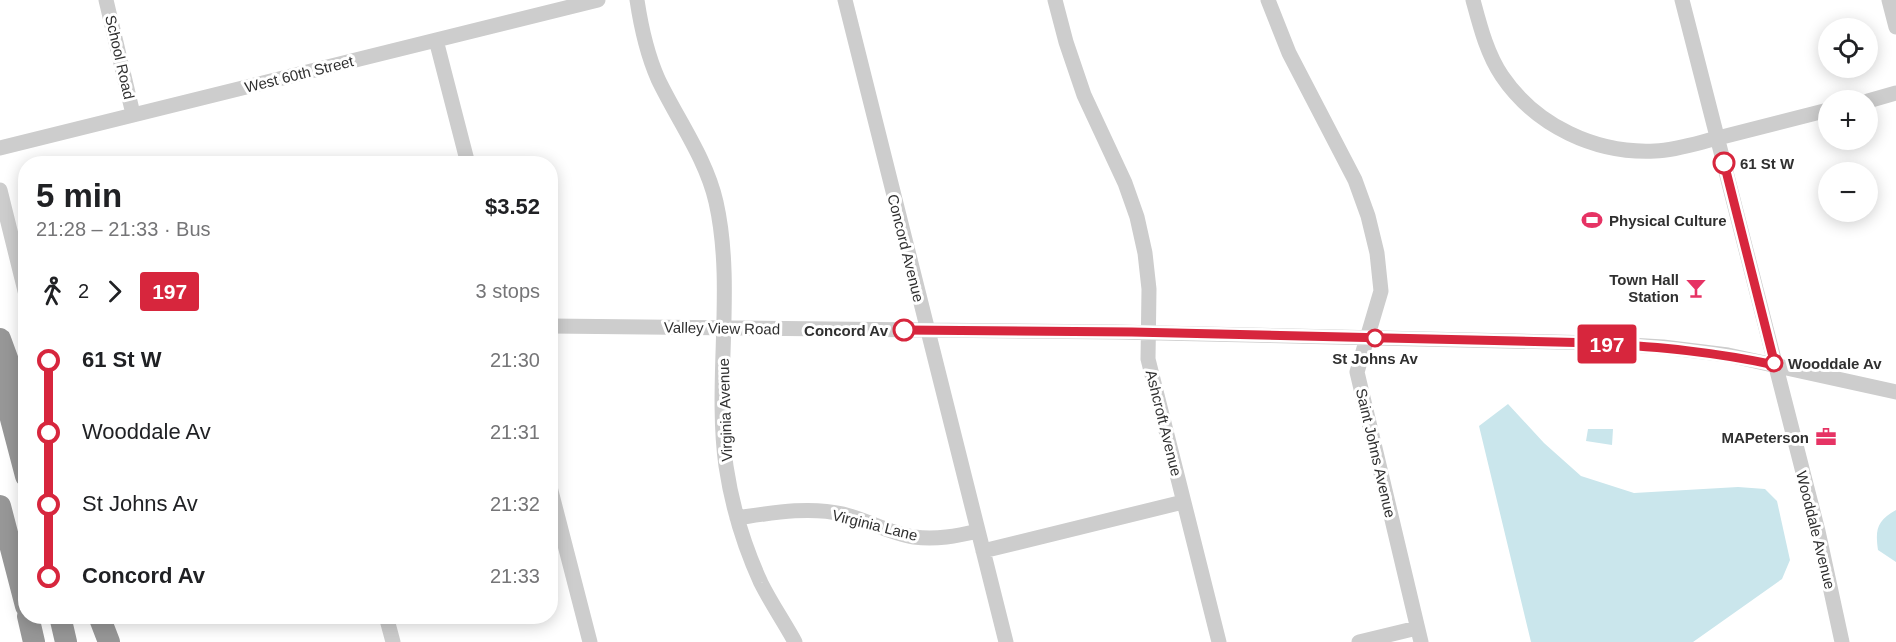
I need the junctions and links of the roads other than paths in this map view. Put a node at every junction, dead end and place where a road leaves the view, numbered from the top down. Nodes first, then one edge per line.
1 (106, 0) edge
2 (598, 0) edge
3 (637, 0) edge
4 (845, 0) edge
5 (1055, 0) edge
6 (1268, 0) edge
7 (1473, 0) edge
8 (1682, 0) edge
9 (1889, 0) edge
10 (1896, 27) edge
11 (436, 40) junction
12 (1896, 93) edge
13 (1878, 98) edge
14 (1818, 113) edge
15 (133, 114) junction
16 (1717, 138) junction
17 (0, 148) edge
18 (466, 156) edge
19 (0, 190) edge
20 (18, 263) edge
21 (558, 326) edge
22 (723, 328) junction
23 (927, 330) junction
24 (1148, 333) junction
25 (1367, 338) junction
26 (0, 339) edge
27 (1775, 365) junction
28 (0, 377) edge
29 (18, 388) edge
30 (1896, 392) edge
31 (18, 446) edge
32 (1183, 502) junction
33 (0, 506) edge
34 (558, 518) edge
35 (736, 518) junction
36 (978, 531) junction
37 (983, 552) junction
38 (18, 575) edge
39 (30, 624) edge
40 (62, 624) edge
41 (102, 624) edge
42 (389, 624) edge
43 (1419, 635) edge
44 (34, 642) edge
45 (66, 642) edge
46 (110, 642) edge
47 (393, 642) edge
48 (590, 642) edge
49 (795, 642) edge
50 (1006, 642) edge
51 (1219, 642) edge
52 (1359, 642) edge
53 (1842, 642) edge

1 - 15 street, School Road
2 - 11 street, West 60th Street
3 - 22 street, Virginia Avenue
4 - 23 street, Concord Avenue
5 - 24 street, Ashcroft Avenue
6 - 25 street, Saint Johns Avenue
7 - 16 street
8 - 16 street, Wooddale Avenue
9 - 10 street
11 - 15 street, West 60th Street
11 - 18 street
12 - 13 street
14 - 16 street
15 - 17 street, West 60th Street
16 - 27 street, Wooddale Avenue
19 - 20 street
21 - 22 street, Valley View Road
22 - 23 street, Valley View Road
22 - 35 street, Virginia Avenue
23 - 24 street, Valley View Road
23 - 36 street, Concord Avenue
24 - 25 street, Valley View Road
24 - 32 street, Ashcroft Avenue
25 - 27 street, Valley View Road
25 - 43 street, Saint Johns Avenue
26 - 29 highway
27 - 30 street, Valley View Road
27 - 53 street, Wooddale Avenue
28 - 31 highway
32 - 37 street
32 - 51 street, Ashcroft Avenue
33 - 38 highway
34 - 48 street
35 - 36 street, Virginia Lane
35 - 49 street, Virginia Avenue
36 - 37 street, Concord Avenue
37 - 50 street
39 - 44 highway
40 - 45 highway
41 - 46 highway
42 - 47 street
43 - 52 street

